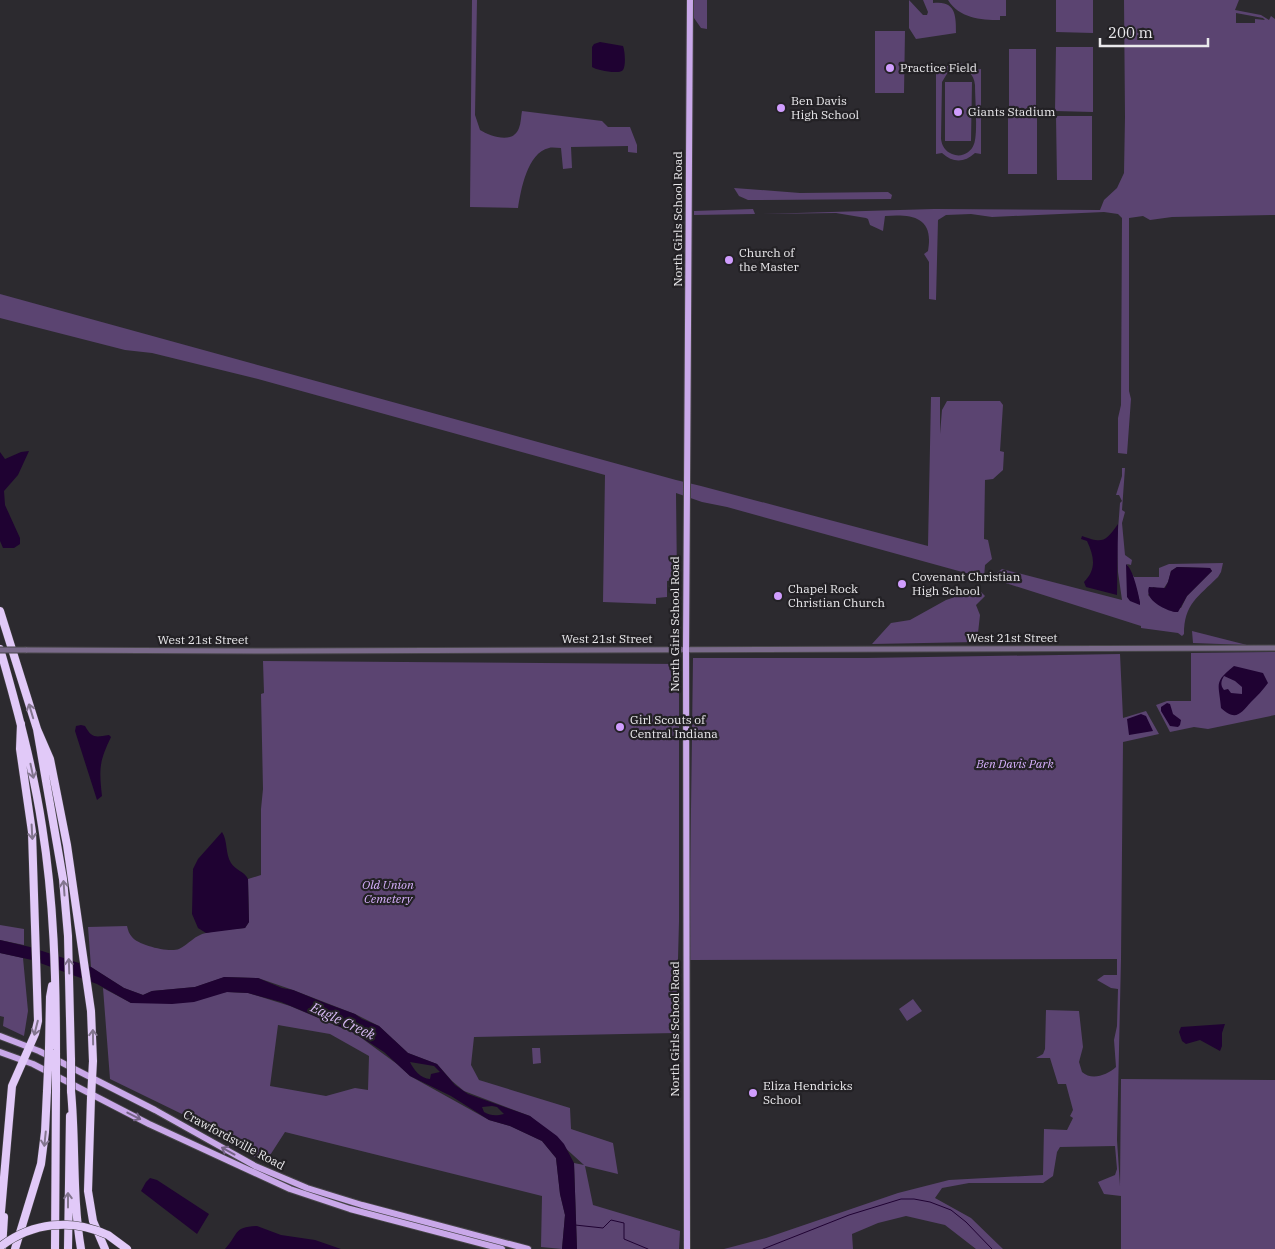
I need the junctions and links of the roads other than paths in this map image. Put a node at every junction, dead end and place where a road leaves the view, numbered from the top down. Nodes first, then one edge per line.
1 (690, 0) edge
2 (0, 611) edge
3 (1275, 648) edge
4 (0, 649) edge
5 (686, 649) junction
6 (21, 724) junction
7 (37, 729) junction
8 (0, 1036) edge
9 (29, 1047) junction
10 (0, 1052) edge
11 (23, 1060) junction
12 (92, 1079) junction
13 (51, 1090) junction
14 (71, 1091) junction
15 (91, 1094) junction
16 (6, 1167) junction
17 (0, 1222) edge
18 (1, 1248) edge
19 (15, 1249) edge
20 (55, 1249) edge
21 (68, 1249) edge
22 (81, 1249) edge
23 (105, 1249) edge
24 (127, 1249) edge
25 (502, 1249) edge
26 (528, 1249) edge
27 (687, 1249) edge

1 - 5 main road, North Girls School Road
7 -> 2 highway
3 - 5 street, West 21st Street
4 - 5 street, West 21st Street, bridge
4 - 6 highway
5 - 27 main road, North Girls School Road
6 -> 9 highway
6 -> 13 highway, bridge
12 -> 7 highway
14 -> 7 highway, bridge
8 - 9 main road, Crawfordsville Road
9 - 11 highway
9 - 12 main road, Crawfordsville Road
10 - 11 main road, Crawfordsville Road
11 - 15 main road, Crawfordsville Road
11 - 16 highway
12 - 15 highway
26 -> 12 main road, Crawfordsville Road
13 -> 19 highway
13 - 20 highway
21 -> 14 highway
14 - 22 highway
15 - 23 highway
15 -> 25 main road, Crawfordsville Road
16 - 17 highway
16 - 18 highway
18 - 24 highway, bridge

